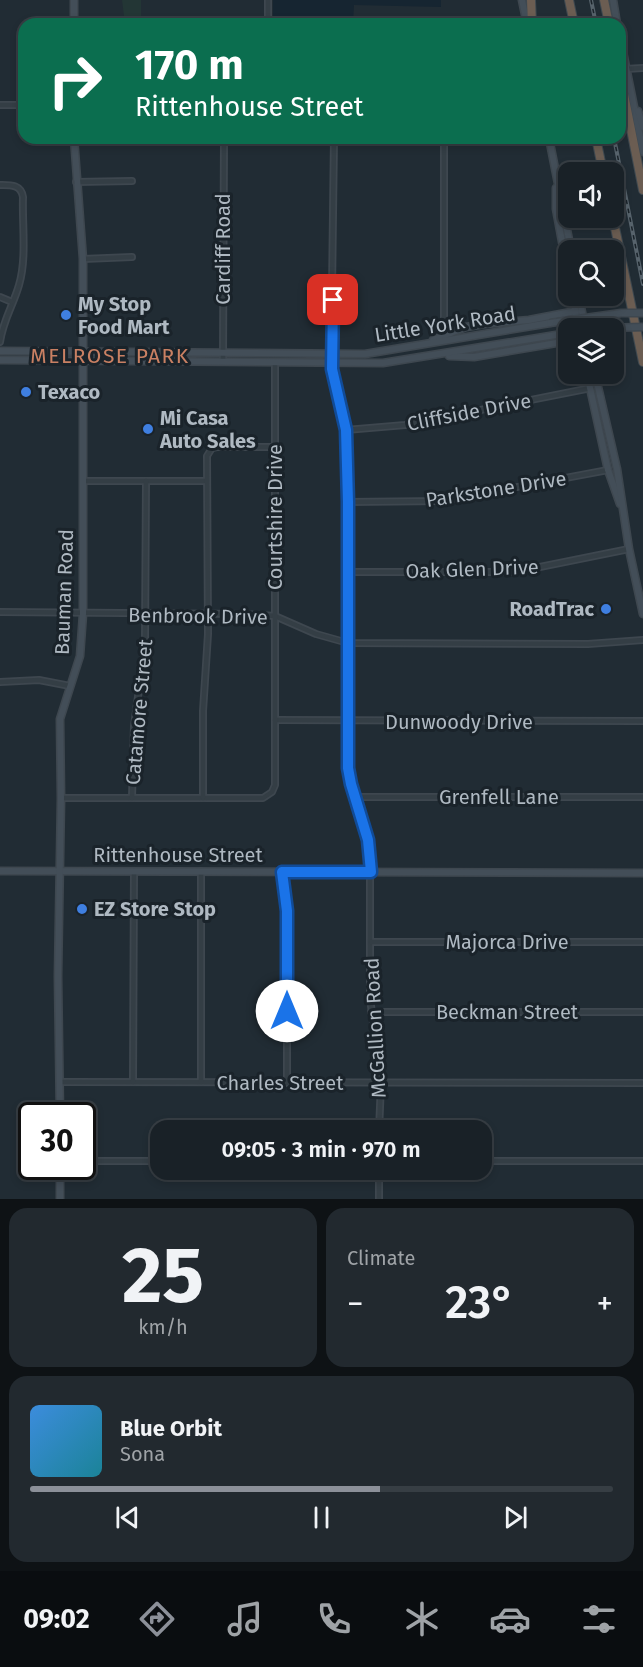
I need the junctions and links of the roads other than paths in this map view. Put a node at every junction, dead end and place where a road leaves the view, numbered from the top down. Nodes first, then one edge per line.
1 (74, 0) edge
2 (267, 0) edge
3 (522, 0) edge
4 (531, 0) edge
5 (569, 0) edge
6 (604, 0) edge
7 (613, 0) edge
8 (74, 18) edge
9 (268, 18) edge
10 (526, 18) edge
11 (532, 18) edge
12 (573, 18) edge
13 (608, 18) edge
14 (616, 18) edge
15 (643, 68) edge
16 (626, 71) edge
17 (626, 83) edge
18 (626, 87) edge
19 (626, 94) edge
20 (0, 105) edge
21 (18, 105) edge
22 (643, 128) edge
23 (74, 144) edge
24 (224, 144) edge
25 (334, 144) edge
26 (444, 144) edge
27 (550, 144) edge
28 (597, 144) edge
29 (643, 152) edge
30 (601, 162) edge
31 (556, 172) junction
32 (132, 181) dead end
33 (76, 182) junction
34 (0, 185) edge
35 (643, 190) edge
36 (615, 228) edge
37 (562, 240) edge
38 (569, 240) edge
39 (132, 257) dead end
40 (82, 259) junction
41 (0, 297) edge
42 (12, 302) junction
43 (575, 306) edge
44 (581, 306) edge
45 (576, 311) junction
46 (643, 313) edge
47 (553, 315) junction
48 (564, 318) edge
49 (577, 318) edge
50 (583, 318) joint
51 (558, 322) edge
52 (624, 327) edge
53 (643, 327) edge
54 (444, 336) junction
55 (558, 337) edge
56 (558, 341) edge
57 (0, 342) edge
58 (426, 344) junction
59 (0, 351) edge
60 (82, 351) junction
61 (223, 352) junction
62 (332, 353) junction
63 (431, 356) junction
64 (0, 360) edge
65 (82, 360) junction
66 (223, 360) junction
67 (275, 362) junction
68 (643, 362) edge
69 (332, 363) junction
70 (590, 384) edge
71 (597, 384) edge
72 (591, 388) junction
73 (346, 430) junction
74 (276, 447) junction
75 (608, 470) junction
76 (83, 481) junction
77 (207, 481) junction
78 (146, 482) junction
79 (348, 502) junction
80 (624, 516) junction
81 (630, 549) junction
82 (348, 572) junction
83 (0, 612) edge
84 (83, 614) junction
85 (146, 614) junction
86 (643, 614) edge
87 (207, 615) junction
88 (275, 616) junction
89 (643, 640) edge
90 (348, 643) junction
91 (0, 682) edge
92 (70, 686) junction
93 (275, 720) junction
94 (643, 721) edge
95 (348, 722) junction
96 (354, 797) junction
97 (61, 798) junction
98 (132, 798) junction
99 (203, 798) junction
100 (643, 798) edge
101 (60, 871) junction
102 (134, 871) junction
103 (201, 871) junction
104 (0, 872) edge
105 (282, 872) junction
106 (371, 872) junction
107 (643, 873) edge
108 (371, 942) junction
109 (643, 942) edge
110 (371, 1012) junction
111 (643, 1012) edge
112 (60, 1082) junction
113 (133, 1082) junction
114 (201, 1082) junction
115 (287, 1083) junction
116 (381, 1083) junction
117 (643, 1083) edge
118 (60, 1102) edge
119 (380, 1120) edge
120 (96, 1161) edge
121 (150, 1161) edge
122 (492, 1161) edge
123 (643, 1161) edge
124 (60, 1180) edge
125 (379, 1180) edge
126 (60, 1199) edge
127 (379, 1199) edge

1 - 8 main road
2 - 9 street
3 - 10 main road
4 - 11 highway
5 - 12 highway
6 - 13 highway
7 - 14 main road
15 - 16 street
17 - 22 main road
18 - 29 main road
19 - 35 highway
20 - 21 street
23 - 33 main road, Bauman Road
24 - 61 street, Cardiff Road
25 - 62 street, McGallion Road
26 - 54 street
27 - 31 main road
28 - 30 highway
31 - 37 main road
31 - 38 main road
32 - 33 street
33 - 40 main road, Bauman Road
34 - 42 street
36 - 68 highway
39 - 40 street
40 - 60 main road, Bauman Road
41 - 42 street
42 - 57 street
43 - 45 main road
44 - 50 main road
45 - 47 main road
45 - 49 main road
46 - 50 main road, Little York Road, bridge
47 - 48 main road
47 - 54 main road
51 - 58 main road, Little York Road, bridge
52 - 53 main road, bridge
54 - 58 main road
55 - 63 main road, Little York Road
56 - 63 main road
58 - 62 main road, Little York Road
59 - 60 main road, Little York Road
60 - 61 main road, Little York Road
60 - 65 main road, Bauman Road
61 - 62 main road, Little York Road
61 - 66 street, Cardiff Road
62 - 69 street, McGallion Road
63 - 69 main road, Little York Road
64 - 65 main road, Little York Road
65 - 66 main road, Little York Road
65 - 76 main road, Bauman Road
66 - 67 main road, Little York Road
67 - 69 main road, Little York Road
67 - 74 street, Courtshire Drive
69 - 73 street, McGallion Road
70 - 72 main road
71 - 80 main road
72 - 73 street, Cliffside Drive
72 - 75 main road
73 - 79 street, McGallion Road
74 - 77 street
74 - 88 street, Courtshire Drive
75 - 79 street, Parkstone Drive
75 - 80 main road
76 - 78 street
76 - 84 main road, Bauman Road
77 - 78 street
77 - 87 street
78 - 85 street, Catamore Street
79 - 82 street, McGallion Road
80 - 81 main road
81 - 82 street, Oak Glen Drive
81 - 86 main road
82 - 90 street, McGallion Road
83 - 84 street, Benbrook Drive
84 - 85 street, Benbrook Drive
84 - 92 main road, Bauman Road
85 - 87 street, Benbrook Drive
85 - 98 street, Catamore Street
87 - 88 street, Benbrook Drive
87 - 99 street
88 - 90 street, Benbrook Drive
88 - 93 street, Courtshire Drive
89 - 90 street, Benbrook Drive
90 - 95 street, McGallion Road
91 - 92 street
92 - 97 main road, Bauman Road
93 - 95 street, Dunwoody Drive
93 - 99 street, Courtshire Drive
94 - 95 street, Dunwoody Drive
95 - 96 street, McGallion Road
96 - 100 street, Grenfell Lane
96 - 106 street, McGallion Road
97 - 98 street
97 - 101 main road, Bauman Road
98 - 99 street
101 - 102 main road, Rittenhouse Street
101 - 104 main road, Rittenhouse Street
101 - 112 main road, Bauman Road
102 - 103 main road, Rittenhouse Street
102 - 113 street
103 - 105 main road, Rittenhouse Street
103 - 114 street
105 - 106 main road, Rittenhouse Street
105 - 115 street
106 - 107 main road, Rittenhouse Street
106 - 108 street, McGallion Road
108 - 109 street, Majorca Drive
108 - 110 street, McGallion Road
110 - 111 street, Beckman Street
110 - 116 street, McGallion Road
112 - 113 street, Charles Street
112 - 118 main road, Bauman Road
113 - 114 street, Charles Street
114 - 115 street, Charles Street
115 - 116 street, Charles Street
116 - 117 street, Charles Street
116 - 119 street, McGallion Road
120 - 121 street
122 - 123 street
124 - 126 main road
125 - 127 street

